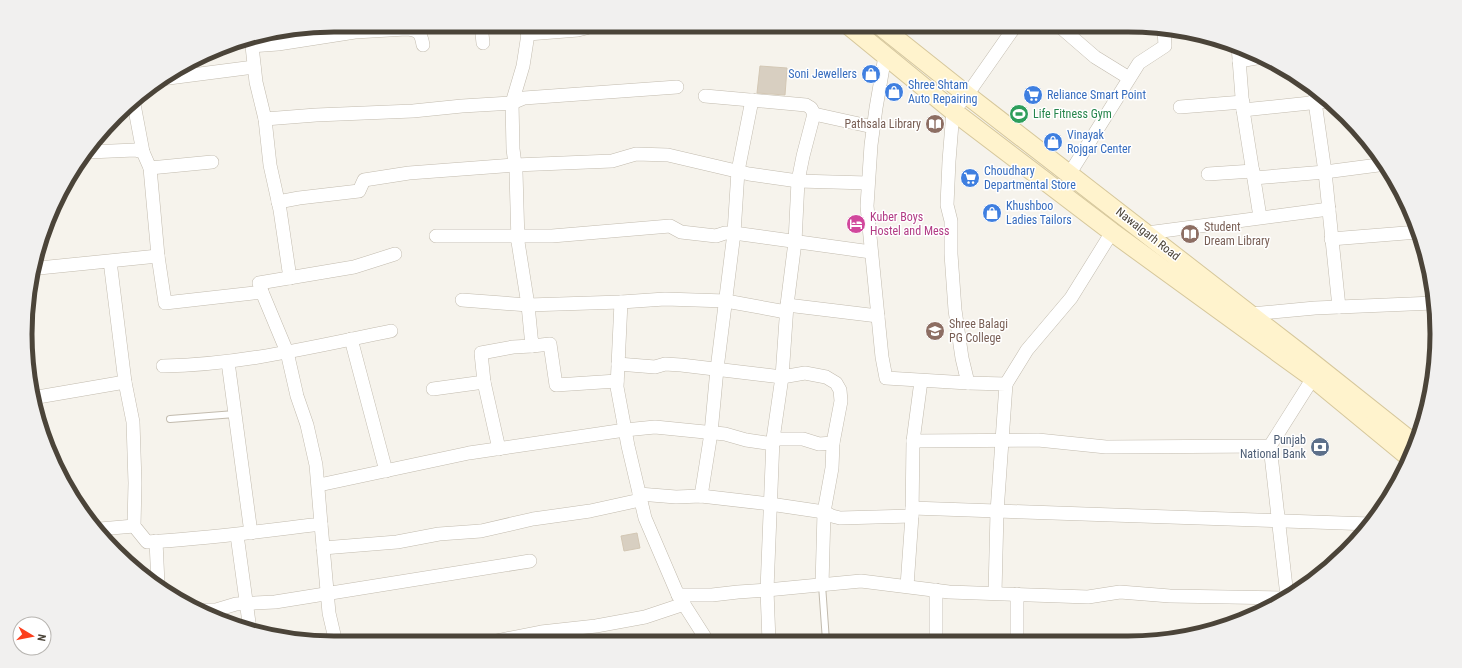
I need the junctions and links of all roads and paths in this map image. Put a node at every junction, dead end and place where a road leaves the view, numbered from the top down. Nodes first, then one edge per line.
1 (355, 32) edge
2 (419, 32) edge
3 (482, 32) edge
4 (525, 32) edge
5 (856, 32) edge
6 (888, 32) edge
7 (1011, 32) edge
8 (1066, 32) edge
9 (1164, 35) edge
10 (255, 42) edge
11 (483, 42) dead end
12 (252, 43) edge
13 (423, 45) dead end
14 (1238, 53) edge
15 (885, 56) junction
16 (1252, 59) edge
17 (1239, 61) junction
18 (254, 67) junction
19 (175, 77) edge
20 (1130, 78) junction
21 (676, 87) dead end
22 (967, 95) junction
23 (705, 96) dead end
24 (1315, 96) edge
25 (752, 100) junction
26 (512, 103) junction
27 (1243, 106) junction
28 (135, 107) edge
29 (1180, 107) dead end
30 (953, 111) junction
31 (814, 114) junction
32 (265, 119) junction
33 (873, 127) junction
34 (93, 152) edge
35 (143, 152) junction
36 (212, 162) dead end
37 (515, 165) junction
38 (1378, 165) edge
39 (150, 168) junction
40 (738, 171) junction
41 (1325, 172) junction
42 (1070, 173) junction
43 (1208, 174) dead end
44 (1254, 174) junction
45 (798, 181) junction
46 (868, 183) junction
47 (278, 202) junction
48 (1329, 209) junction
49 (1260, 217) junction
50 (1112, 232) junction
51 (1412, 232) edge
52 (734, 233) junction
53 (1147, 233) junction
54 (436, 236) dead end
55 (518, 236) junction
56 (1331, 239) junction
57 (795, 242) junction
58 (871, 252) junction
59 (395, 254) dead end
60 (158, 256) junction
61 (110, 261) junction
62 (40, 268) dead end
63 (290, 278) junction
64 (262, 292) junction
65 (462, 300) dead end
66 (726, 301) junction
67 (621, 302) junction
68 (1428, 303) edge
69 (528, 305) junction
70 (1339, 307) junction
71 (786, 309) junction
72 (1251, 314) junction
73 (878, 316) junction
74 (391, 331) dead end
75 (352, 339) junction
76 (532, 346) junction
77 (287, 352) junction
78 (228, 362) junction
79 (618, 364) junction
80 (163, 366) dead end
81 (717, 369) junction
82 (782, 377) junction
83 (1313, 378) junction
84 (617, 381) junction
85 (921, 381) junction
86 (126, 382) junction
87 (484, 382) junction
88 (968, 383) junction
89 (1006, 384) junction
90 (433, 390) dead end
91 (39, 397) edge
92 (235, 414) junction
93 (170, 419) dead end
94 (625, 430) junction
95 (711, 433) junction
96 (1002, 440) junction
97 (773, 441) junction
98 (913, 441) junction
99 (1410, 441) edge
100 (834, 443) junction
101 (1270, 446) junction
102 (498, 449) junction
103 (1405, 454) edge
104 (386, 471) junction
105 (319, 485) junction
106 (701, 496) junction
107 (640, 497) junction
108 (770, 504) junction
109 (824, 512) junction
110 (912, 512) junction
111 (997, 512) junction
112 (1279, 522) junction
113 (321, 524) junction
114 (1363, 524) edge
115 (134, 526) junction
116 (103, 529) edge
117 (251, 533) junction
118 (237, 535) junction
119 (156, 541) junction
120 (323, 548) junction
121 (530, 561) dead end
122 (158, 579) edge
123 (822, 585) junction
124 (907, 586) junction
125 (767, 590) junction
126 (936, 590) junction
127 (1286, 591) edge
128 (328, 593) junction
129 (995, 593) junction
130 (1017, 594) junction
131 (1275, 598) edge
132 (681, 600) junction
133 (247, 604) junction
134 (211, 610) edge
135 (249, 624) edge
136 (334, 636) edge
137 (521, 636) edge
138 (704, 636) edge
139 (768, 636) edge
140 (826, 636) edge
141 (936, 636) edge
142 (1017, 636) edge

1 - 10 street
2 - 13 street
3 - 11 street
4 - 26 street
5 - 15 street
6 - 22 street, Nawalgarh Road
7 - 22 street
8 - 20 street
9 - 20 street
12 - 18 street
14 - 17 street
15 - 30 street
15 - 33 street
16 - 17 street
17 - 27 street
18 - 19 street
18 - 32 street
20 - 42 street
21 - 26 street
22 - 30 street
22 - 42 street, Nawalgarh Road
23 - 25 street
24 - 27 street
24 - 41 street
25 - 31 street
25 - 40 street
26 - 32 street
26 - 37 street
27 - 29 street
27 - 44 street
28 - 35 street
30 - 50 street
30 - 88 street
31 - 33 street
31 - 45 street
32 - 47 street
33 - 46 street
34 - 35 street
35 - 39 street
36 - 39 street
37 - 40 street
37 - 47 street
37 - 55 street
38 - 41 street
39 - 60 street
40 - 45 street
40 - 52 street
41 - 44 street
41 - 48 street
42 - 53 street, Nawalgarh Road
43 - 44 street
44 - 49 street
45 - 46 street
45 - 57 street
46 - 58 street
47 - 63 street
48 - 49 street
48 - 56 street
49 - 53 street
50 - 83 street
50 - 89 street
51 - 56 street
52 - 55 street
52 - 57 street
52 - 66 street
53 - 72 street, Nawalgarh Road
54 - 55 street
55 - 69 street
56 - 70 street
57 - 58 street
57 - 71 street
58 - 73 street
59 - 63 street
60 - 61 street
60 - 64 street
61 - 62 street
61 - 86 street
63 - 64 street
64 - 77 street
65 - 69 street
66 - 67 street
66 - 71 street
66 - 81 street
67 - 69 street
67 - 79 street
68 - 70 street
69 - 76 street
70 - 72 street
71 - 73 street
71 - 82 street
72 - 99 street, Nawalgarh Road
73 - 85 street
74 - 75 street
75 - 77 street
75 - 104 street
76 - 84 street
76 - 87 street
77 - 78 street
77 - 105 street
78 - 80 street
78 - 92 street
79 - 81 street
79 - 84 street
81 - 82 street
81 - 95 street
82 - 97 street
82 - 100 street
83 - 101 street
83 - 103 street
84 - 94 street
85 - 88 street
85 - 98 street
86 - 91 street
86 - 115 street
87 - 90 street
87 - 102 street
88 - 89 street
89 - 96 street
92 - 93 lane
92 - 117 street
94 - 95 street
94 - 102 street
94 - 107 street
95 - 97 street
95 - 106 street
96 - 98 street
96 - 101 street
96 - 111 street
97 - 100 street
97 - 108 street
98 - 110 street
100 - 109 street
101 - 112 street
102 - 104 street
104 - 105 street
105 - 113 street
106 - 107 street
106 - 108 street
107 - 120 street
107 - 132 street
108 - 109 street
108 - 125 street
109 - 110 street
109 - 123 street
110 - 111 street
110 - 124 street
111 - 112 street
111 - 129 street
112 - 114 street
112 - 127 street
113 - 117 street
113 - 120 street
115 - 116 street
115 - 119 street
117 - 118 street
118 - 119 street
118 - 133 street
119 - 122 street
120 - 128 street
121 - 128 street
123 - 124 street
123 - 125 street
123 - 140 lane
124 - 126 street
125 - 132 street
125 - 139 street
126 - 129 street
126 - 141 street
128 - 133 street
128 - 136 street
129 - 130 street
130 - 131 street
130 - 142 street
132 - 137 street
132 - 138 street
133 - 134 street
133 - 135 street

